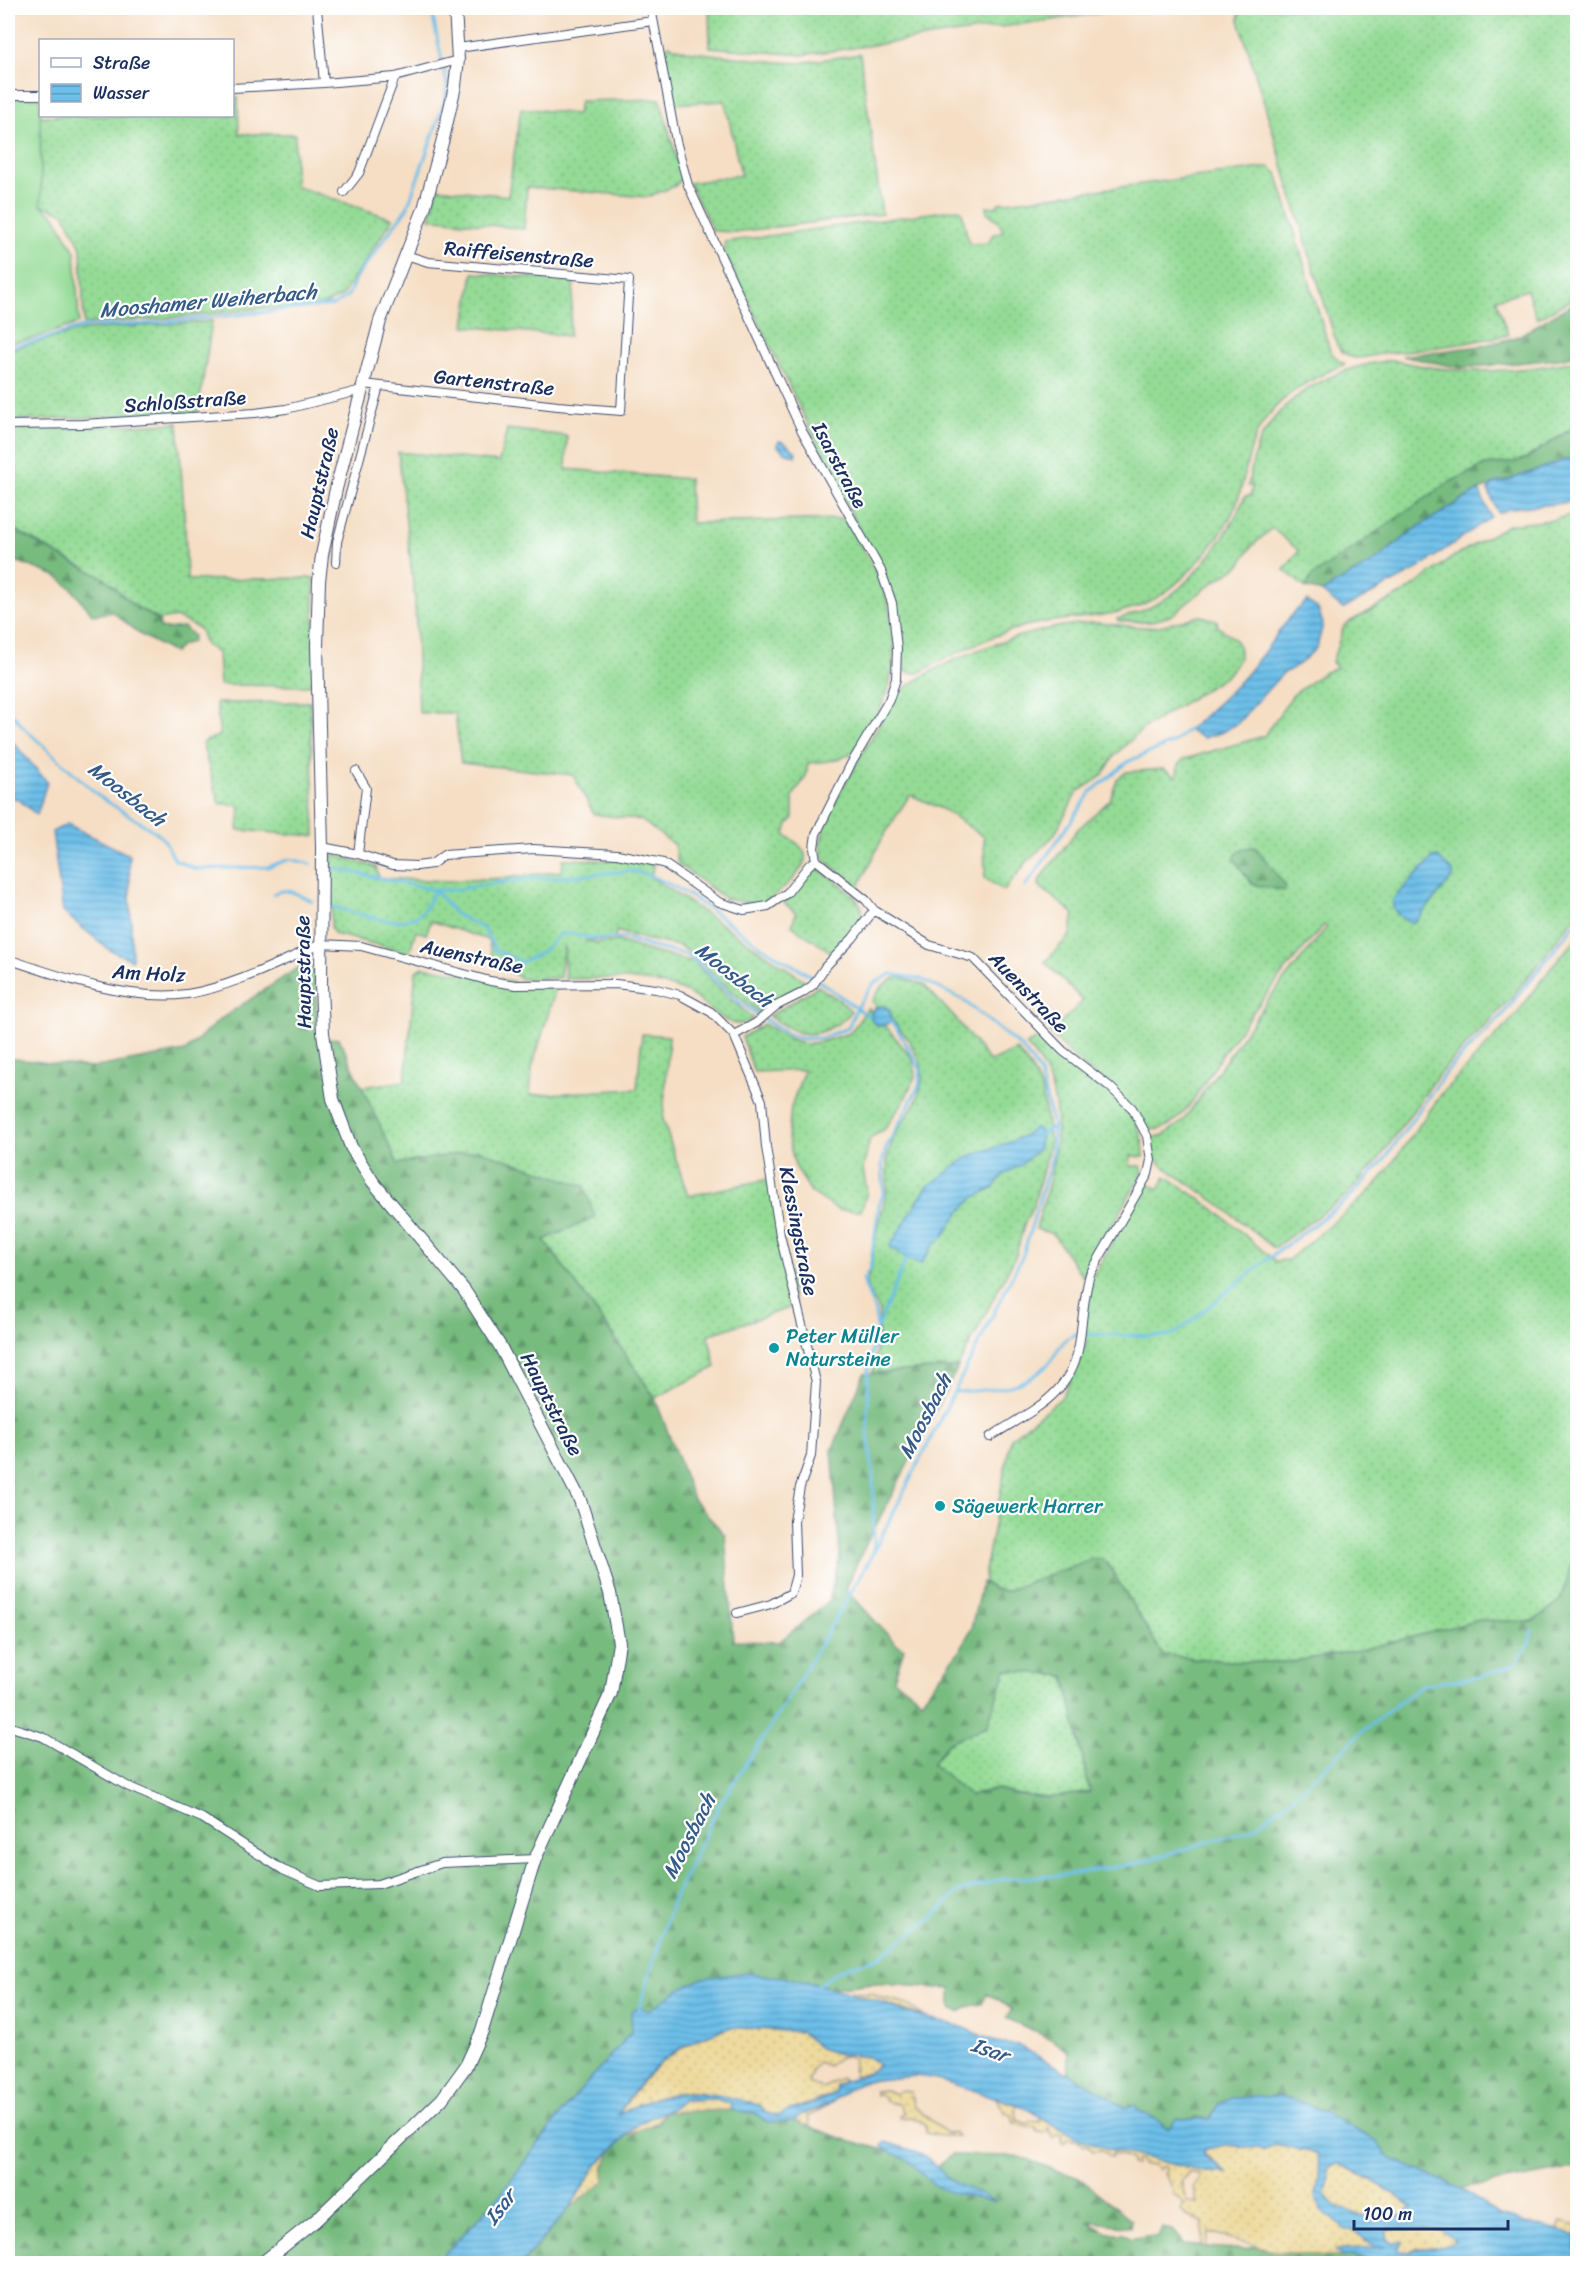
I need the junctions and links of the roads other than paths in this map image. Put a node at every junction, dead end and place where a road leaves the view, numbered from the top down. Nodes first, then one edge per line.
1 (317, 8) edge
2 (455, 8) edge
3 (651, 8) edge
4 (653, 21) junction
5 (450, 58) junction
6 (395, 77) junction
7 (324, 83) junction
8 (234, 88) edge
9 (8, 95) edge
10 (39, 95) edge
11 (344, 192) dead end
12 (406, 255) junction
13 (379, 386) junction
14 (363, 387) junction
15 (621, 411) joint
16 (8, 425) edge
17 (336, 563) dead end
18 (356, 771) dead end
19 (322, 847) junction
20 (358, 854) junction
21 (816, 860) junction
22 (874, 910) junction
23 (321, 944) junction
24 (8, 959) edge
25 (734, 1035) junction
26 (990, 1437) dead end
27 (737, 1613) dead end
28 (8, 1726) edge
29 (535, 1859) junction
30 (261, 2264) edge

1 - 7 street
2 - 5 main road, Hauptstraße
3 - 4 street, Isarstraße
4 - 5 street
4 - 21 street, Isarstraße
5 - 6 street
5 - 12 main road, Hauptstraße
6 - 7 street
6 - 11 street
7 - 8 street
9 - 10 street
12 - 14 main road, Hauptstraße
12 - 15 street, Raiffeisenstraße
13 - 14 street, Gartenstraße
13 - 15 street, Gartenstraße
13 - 17 street
14 - 16 street, Schloßstraße
14 - 19 main road, Hauptstraße
18 - 20 street
19 - 20 street
19 - 23 main road, Hauptstraße
20 - 21 street
21 - 22 street
22 - 25 street
22 - 26 street, Auenstraße
23 - 24 street, Am Holz
23 - 25 street, Auenstraße
23 - 29 main road, Hauptstraße
25 - 27 street, Klessingstraße
28 - 29 street
29 - 30 main road, Hauptstraße

